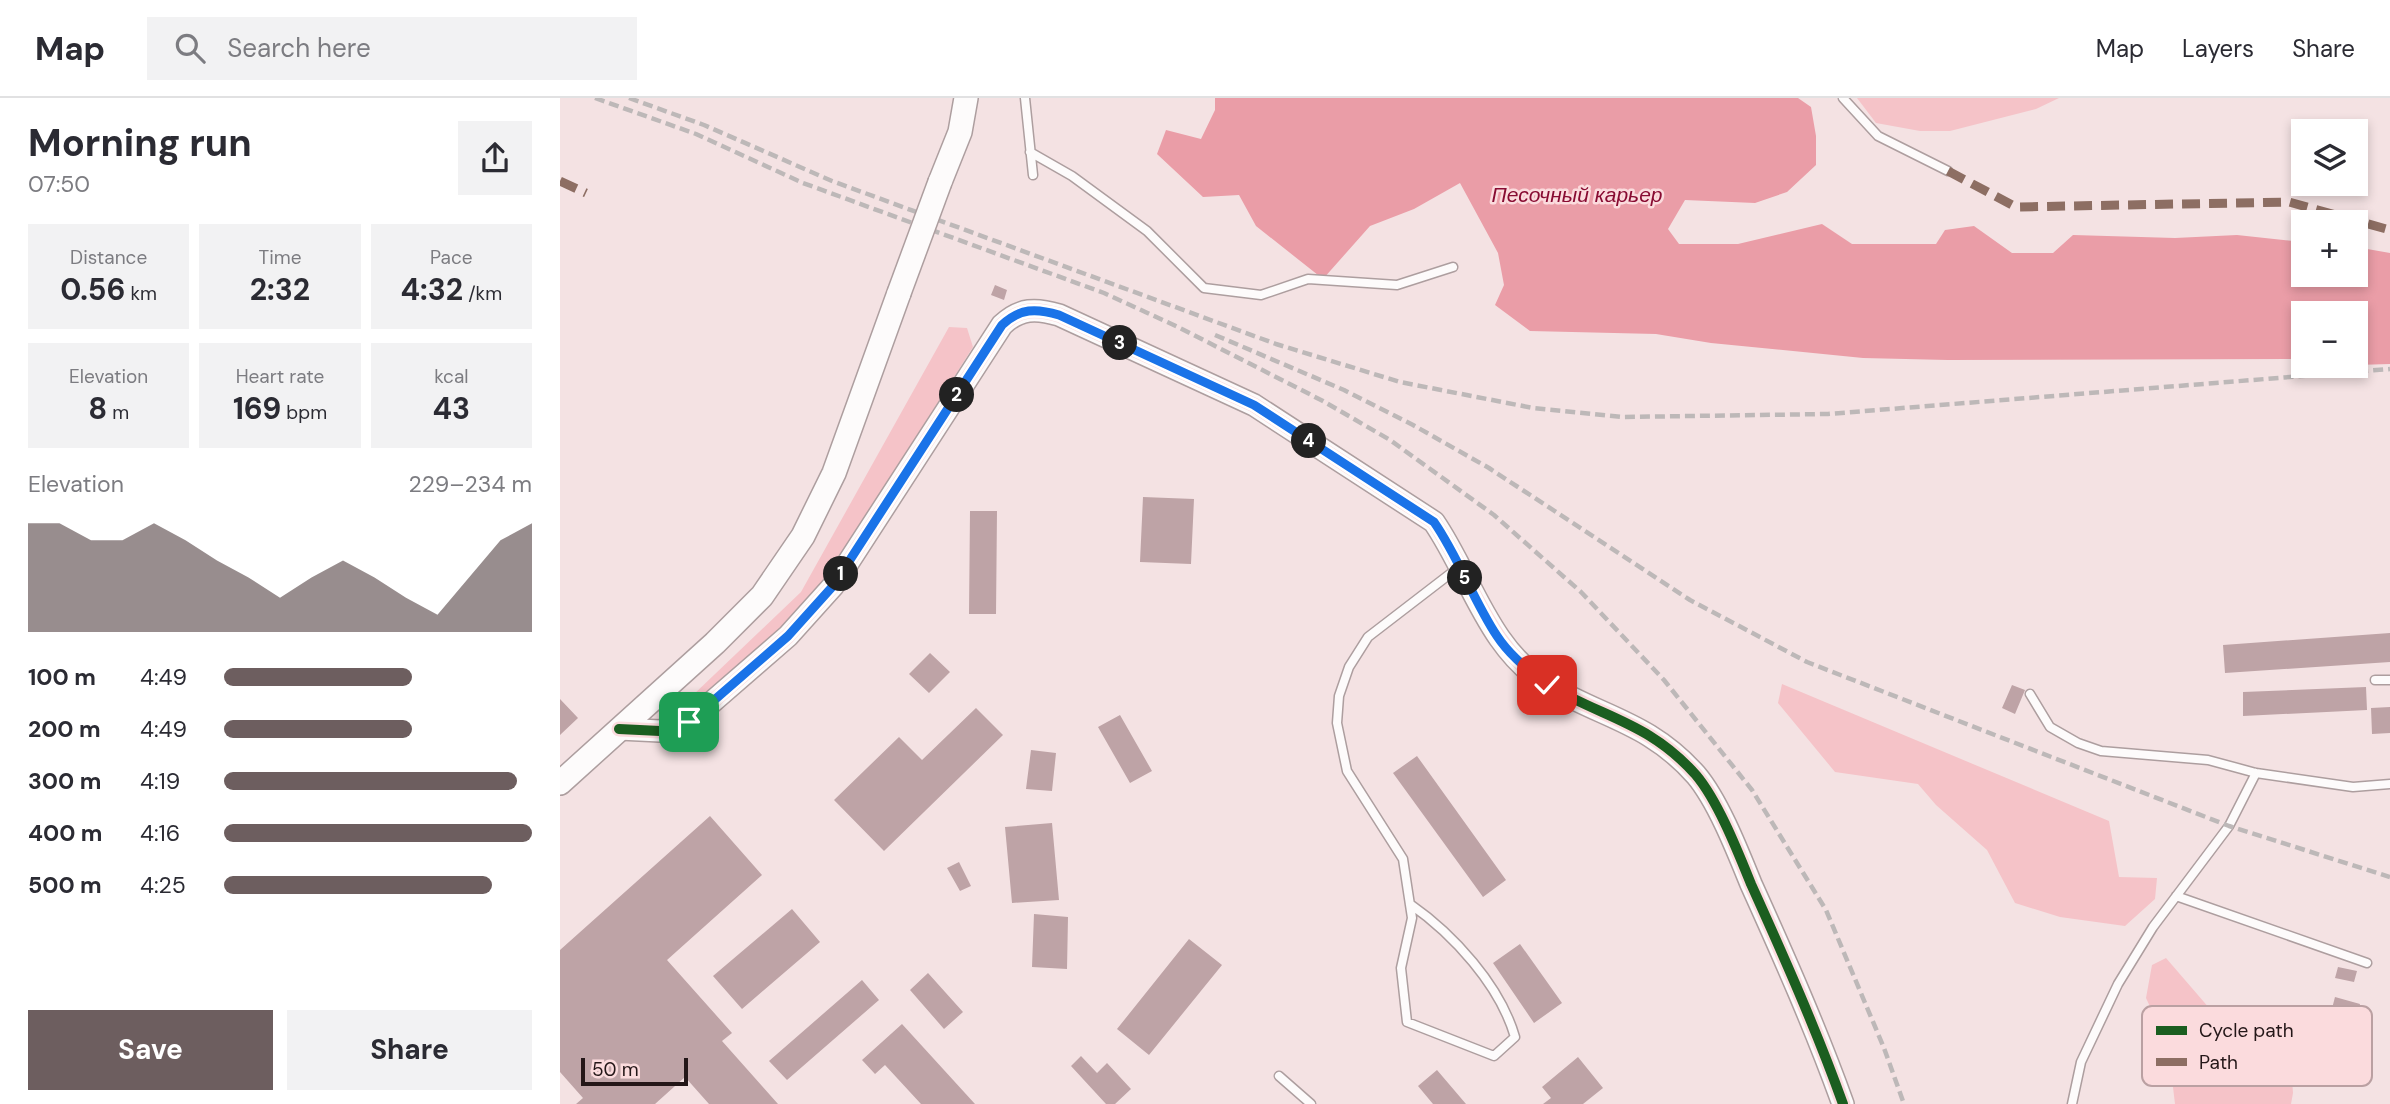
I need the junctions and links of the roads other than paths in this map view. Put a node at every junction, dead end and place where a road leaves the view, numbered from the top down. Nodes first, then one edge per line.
1 (966, 98) edge
2 (1025, 98) edge
3 (1843, 98) edge
4 (1030, 152) junction
5 (1948, 171) dead end
6 (1033, 175) dead end
7 (1453, 267) dead end
8 (1459, 567) junction
9 (2375, 680) dead end
10 (2390, 680) edge
11 (2030, 694) dead end
12 (620, 729) junction
13 (2256, 773) junction
14 (560, 783) edge
15 (2390, 784) edge
16 (2176, 896) junction
17 (1410, 904) junction
18 (2367, 963) dead end
19 (1279, 1076) dead end
20 (1311, 1104) edge
21 (1843, 1104) edge
22 (2072, 1104) edge

1 - 12 main road, bridge
2 - 4 lane
3 - 5 lane
4 - 6 lane
4 - 7 lane
8 - 12 street
8 - 17 lane
8 - 21 street
9 - 10 lane
11 - 13 lane
12 - 14 main road
13 - 15 lane
13 - 16 lane
16 - 18 lane
16 - 22 lane
17 - 17 lane
19 - 20 lane

